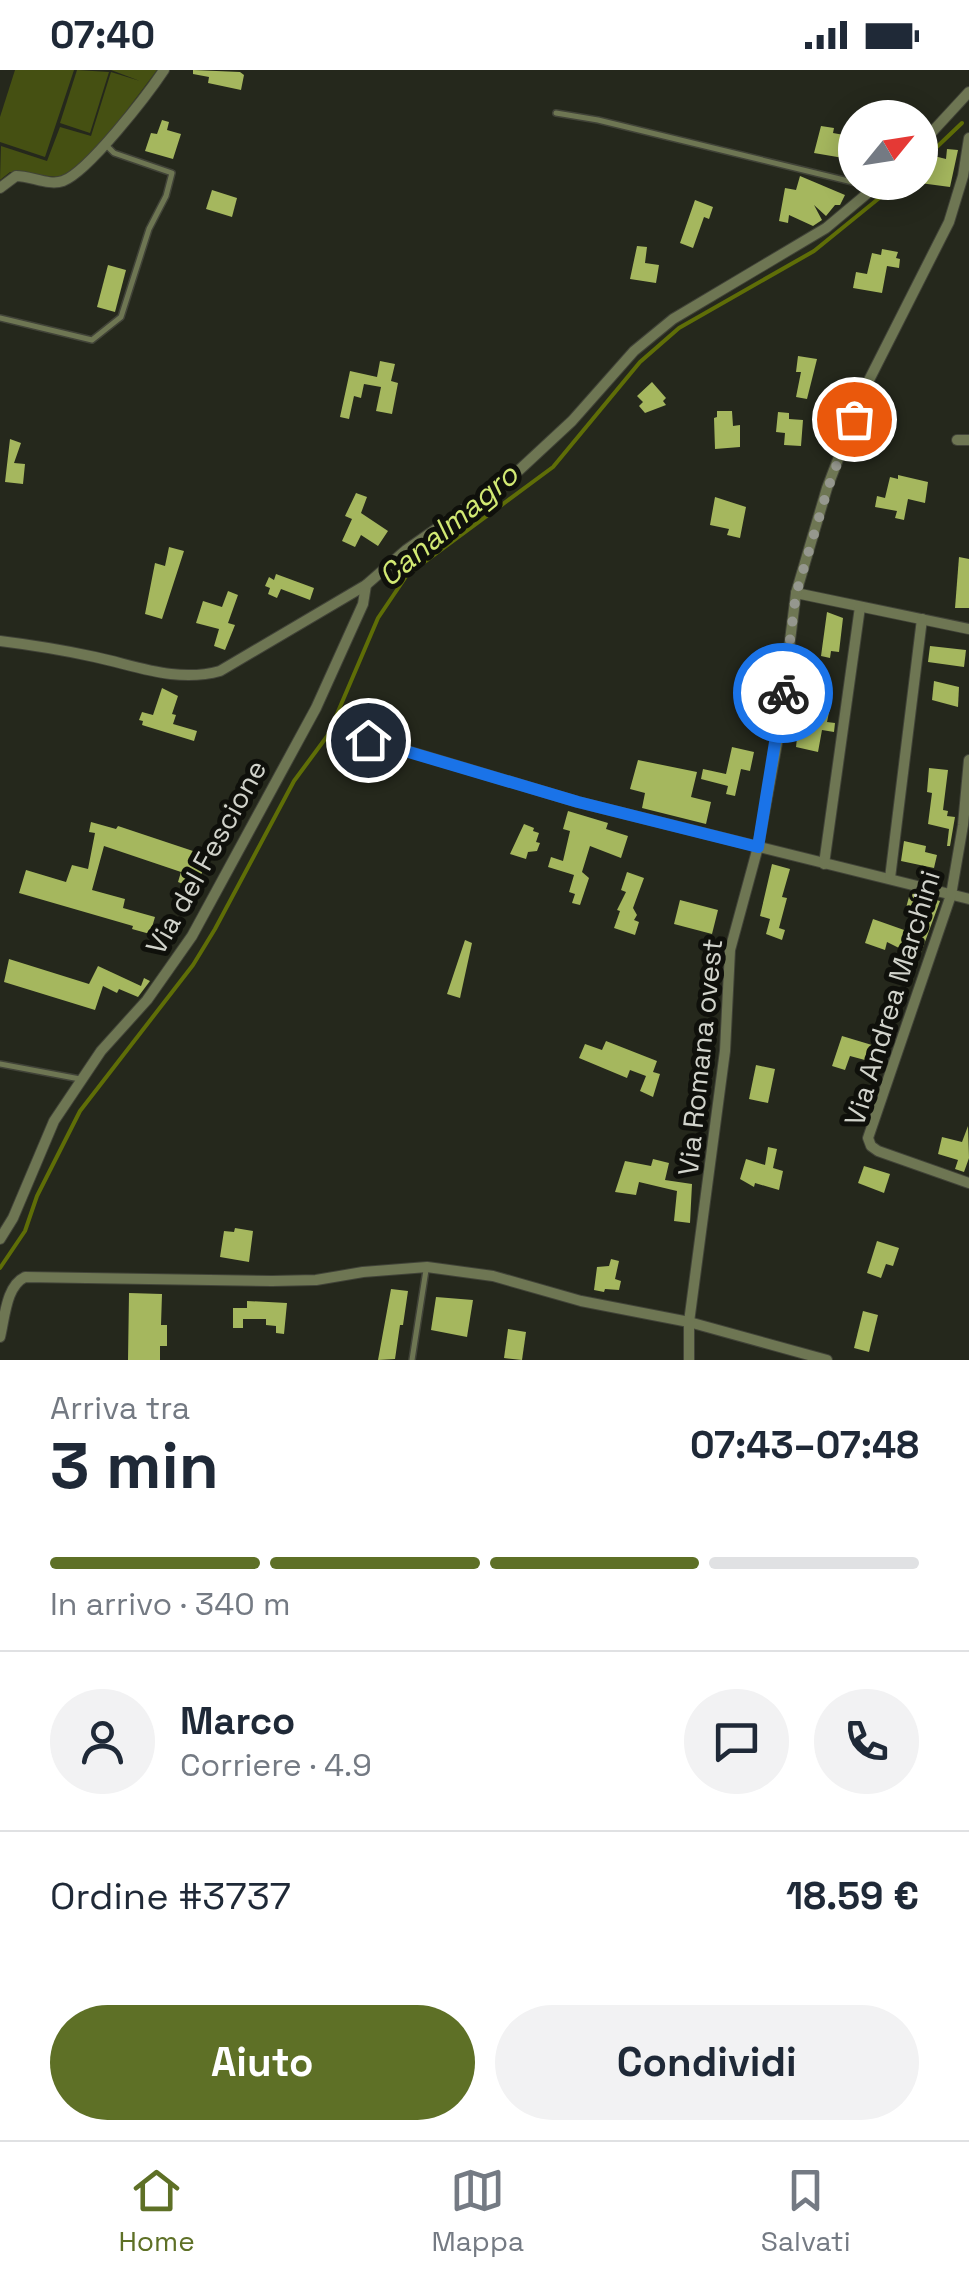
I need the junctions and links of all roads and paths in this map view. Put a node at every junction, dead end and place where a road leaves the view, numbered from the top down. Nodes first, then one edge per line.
1 (164, 70) edge
2 (969, 92) edge
3 (556, 113) dead end
4 (938, 125) edge
5 (969, 138) edge
6 (106, 144) junction
7 (838, 176) edge
8 (0, 188) edge
9 (860, 200) edge
10 (0, 318) edge
11 (366, 585) junction
12 (796, 594) junction
13 (860, 606) junction
14 (922, 619) junction
15 (969, 629) edge
16 (0, 641) edge
17 (368, 740) dead end
18 (969, 760) edge
19 (758, 847) junction
20 (824, 864) junction
21 (890, 878) junction
22 (951, 895) junction
23 (969, 899) edge
24 (0, 1064) edge
25 (81, 1079) junction
26 (969, 1183) edge
27 (0, 1239) edge
28 (427, 1267) junction
29 (689, 1322) junction
30 (0, 1337) edge
31 (412, 1360) edge
32 (689, 1360) edge
33 (827, 1360) edge

1 - 6 street
2 - 4 street
3 - 7 lane
5 - 12 street, Via Romana ovest
6 - 8 street
6 - 10 lane
9 - 11 street
11 - 16 street
11 - 25 street, Via del Fescione
12 - 13 street
12 - 19 street, Via Romana ovest
13 - 14 street
13 - 20 street
14 - 15 street
14 - 21 street
17 - 19 street
18 - 22 street, Via Andrea Marchini
19 - 20 street
19 - 29 street, Via Romana ovest
20 - 21 street
21 - 22 street
22 - 23 street
22 - 26 street, Via Andrea Marchini
24 - 25 lane
25 - 27 street, Via del Fescione
28 - 29 street
28 - 30 street
28 - 31 lane
29 - 32 street, Via Romana ovest
29 - 33 street

